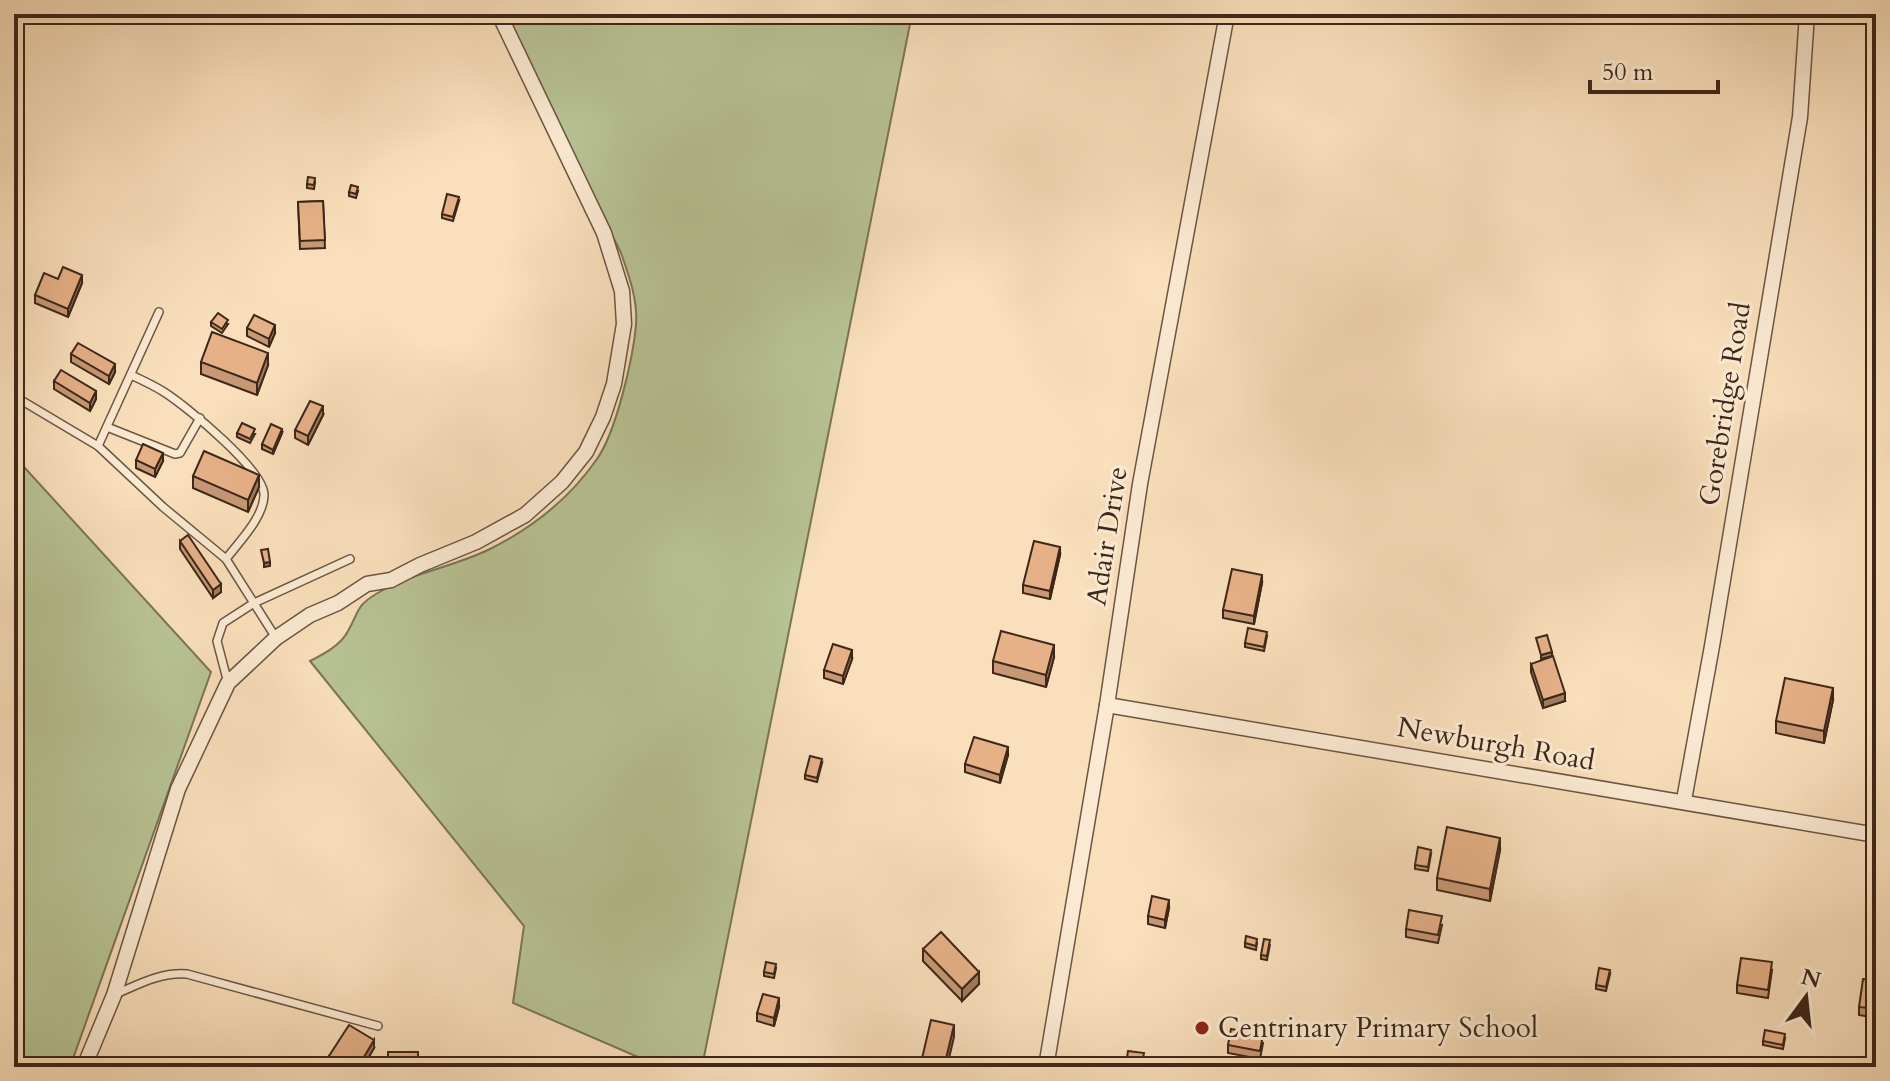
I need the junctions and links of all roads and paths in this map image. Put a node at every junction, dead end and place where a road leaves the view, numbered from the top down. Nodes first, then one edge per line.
1 (499, 14) edge
2 (1227, 14) edge
3 (1807, 14) edge
4 (159, 312) dead end
5 (131, 375) junction
6 (14, 396) edge
7 (200, 418) junction
8 (107, 427) junction
9 (98, 446) junction
10 (226, 559) junction
11 (350, 559) dead end
12 (254, 603) junction
13 (276, 638) junction
14 (228, 683) junction
15 (1107, 705) junction
16 (1684, 800) junction
17 (1876, 835) edge
18 (114, 995) junction
19 (378, 1026) dead end
20 (84, 1067) edge
21 (1046, 1067) edge

1 - 13 street
2 - 15 street, Adair Drive
3 - 16 street, Gorebridge Road
4 - 5 lane
5 - 7 lane
5 - 8 lane
6 - 9 lane
7 - 8 lane
7 - 10 lane
8 - 9 lane
9 - 10 lane
10 - 12 lane
11 - 12 lane
12 - 13 lane
12 - 14 lane
13 - 14 street
14 - 18 street
15 - 16 street, Newburgh Road
15 - 21 street, Adair Drive
16 - 17 street, Newburgh Road
18 - 19 lane
18 - 20 street

